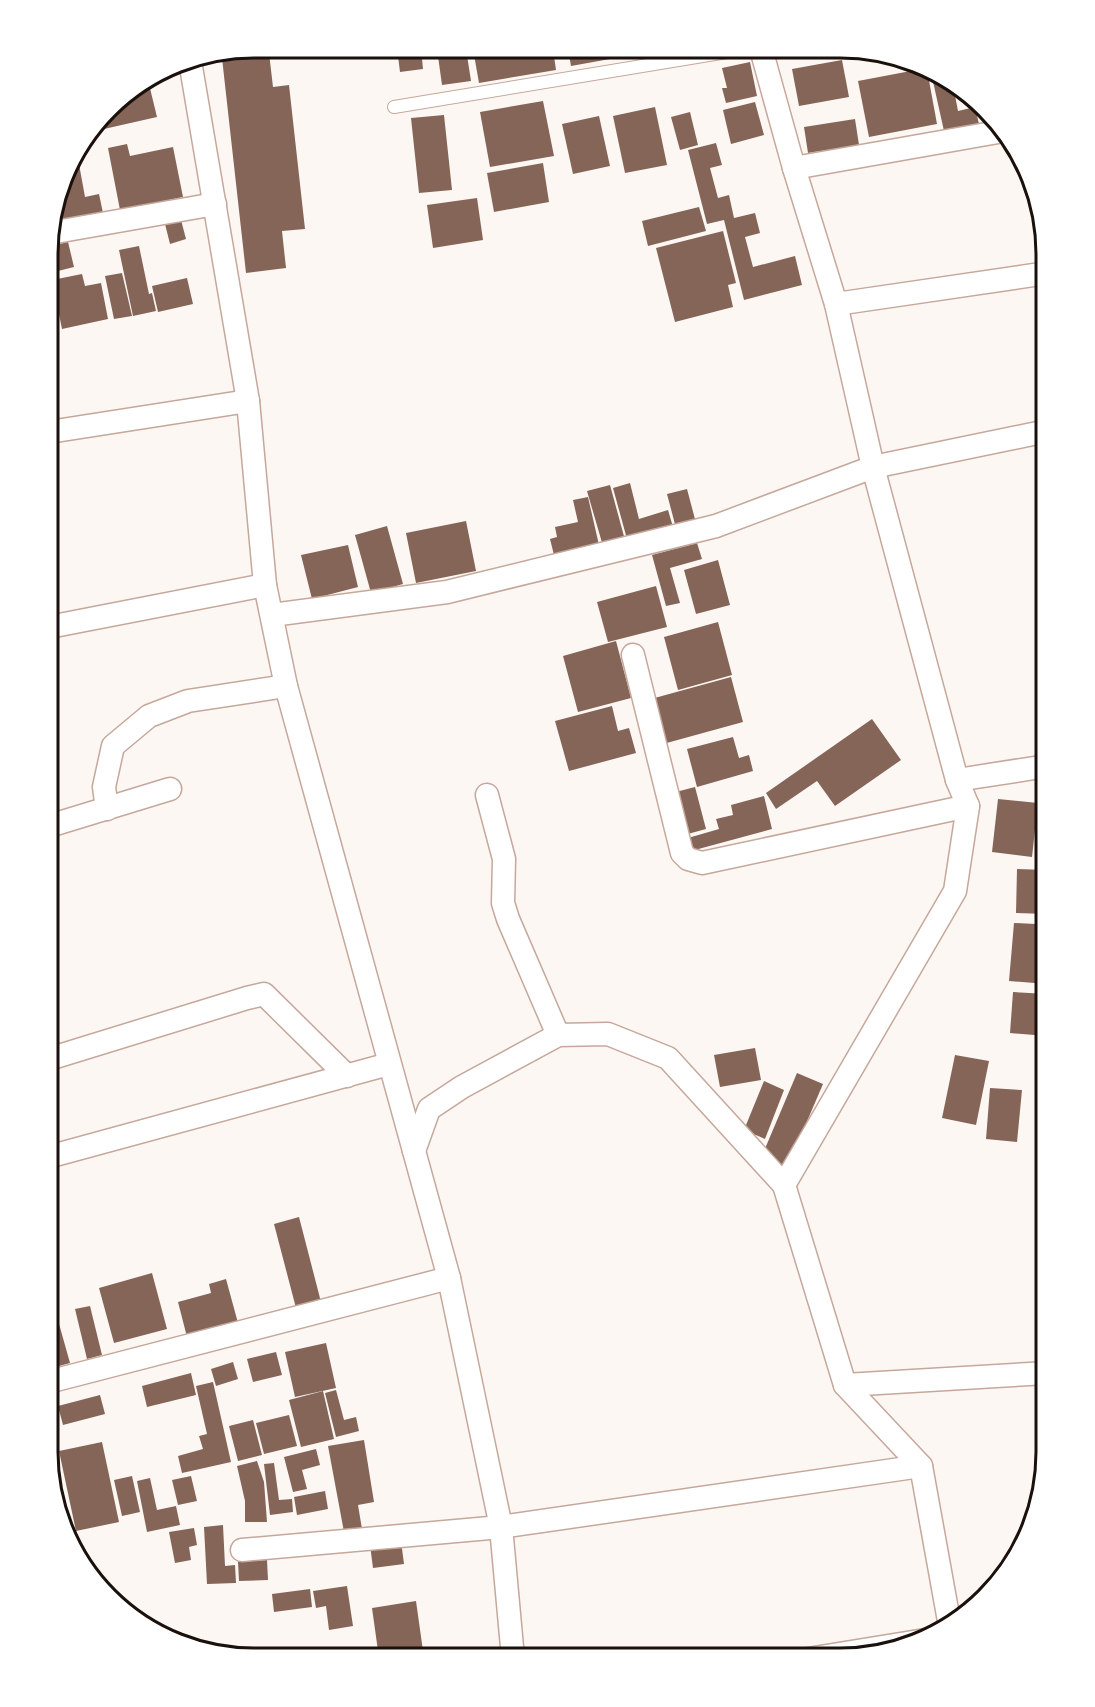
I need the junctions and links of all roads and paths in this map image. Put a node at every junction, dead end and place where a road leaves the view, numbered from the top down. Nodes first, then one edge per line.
1 (696, 58) edge
2 (763, 58) edge
3 (191, 69) edge
4 (394, 107) dead end
5 (994, 133) edge
6 (794, 168) junction
7 (215, 204) junction
8 (60, 231) edge
9 (1036, 275) edge
10 (836, 304) junction
11 (248, 401) junction
12 (58, 431) edge
13 (1036, 433) edge
14 (873, 467) junction
15 (265, 585) junction
16 (272, 615) junction
17 (58, 625) edge
18 (633, 655) dead end
19 (286, 686) junction
20 (1036, 768) edge
21 (957, 780) junction
22 (170, 789) dead end
23 (487, 795) dead end
24 (968, 806) junction
25 (107, 809) junction
26 (58, 823) edge
27 (558, 1035) junction
28 (58, 1056) edge
29 (389, 1064) junction
30 (347, 1076) junction
31 (414, 1152) junction
32 (58, 1154) edge
33 (784, 1185) junction
34 (449, 1278) junction
35 (1036, 1374) edge
36 (58, 1379) edge
37 (845, 1385) junction
38 (921, 1466) junction
39 (501, 1527) junction
40 (242, 1550) dead end
41 (948, 1616) edge
42 (512, 1648) edge

1 - 4 lane
2 - 6 street
3 - 7 street
5 - 6 street
6 - 10 street
7 - 8 street
7 - 11 street
9 - 10 street
10 - 14 street
11 - 12 street
11 - 15 street
13 - 14 street
14 - 16 street
14 - 21 street
15 - 16 street
15 - 17 street
16 - 19 street
18 - 24 street
19 - 25 street
19 - 29 street
20 - 21 street
21 - 24 street
22 - 25 street
23 - 27 street
24 - 33 street
25 - 26 street
27 - 31 street
27 - 33 street
28 - 30 street
29 - 30 street
29 - 31 street
30 - 32 street
31 - 34 street
33 - 37 street
34 - 36 street
34 - 39 street
35 - 37 street
37 - 38 street
38 - 39 street
38 - 41 street
39 - 40 street
39 - 42 street

